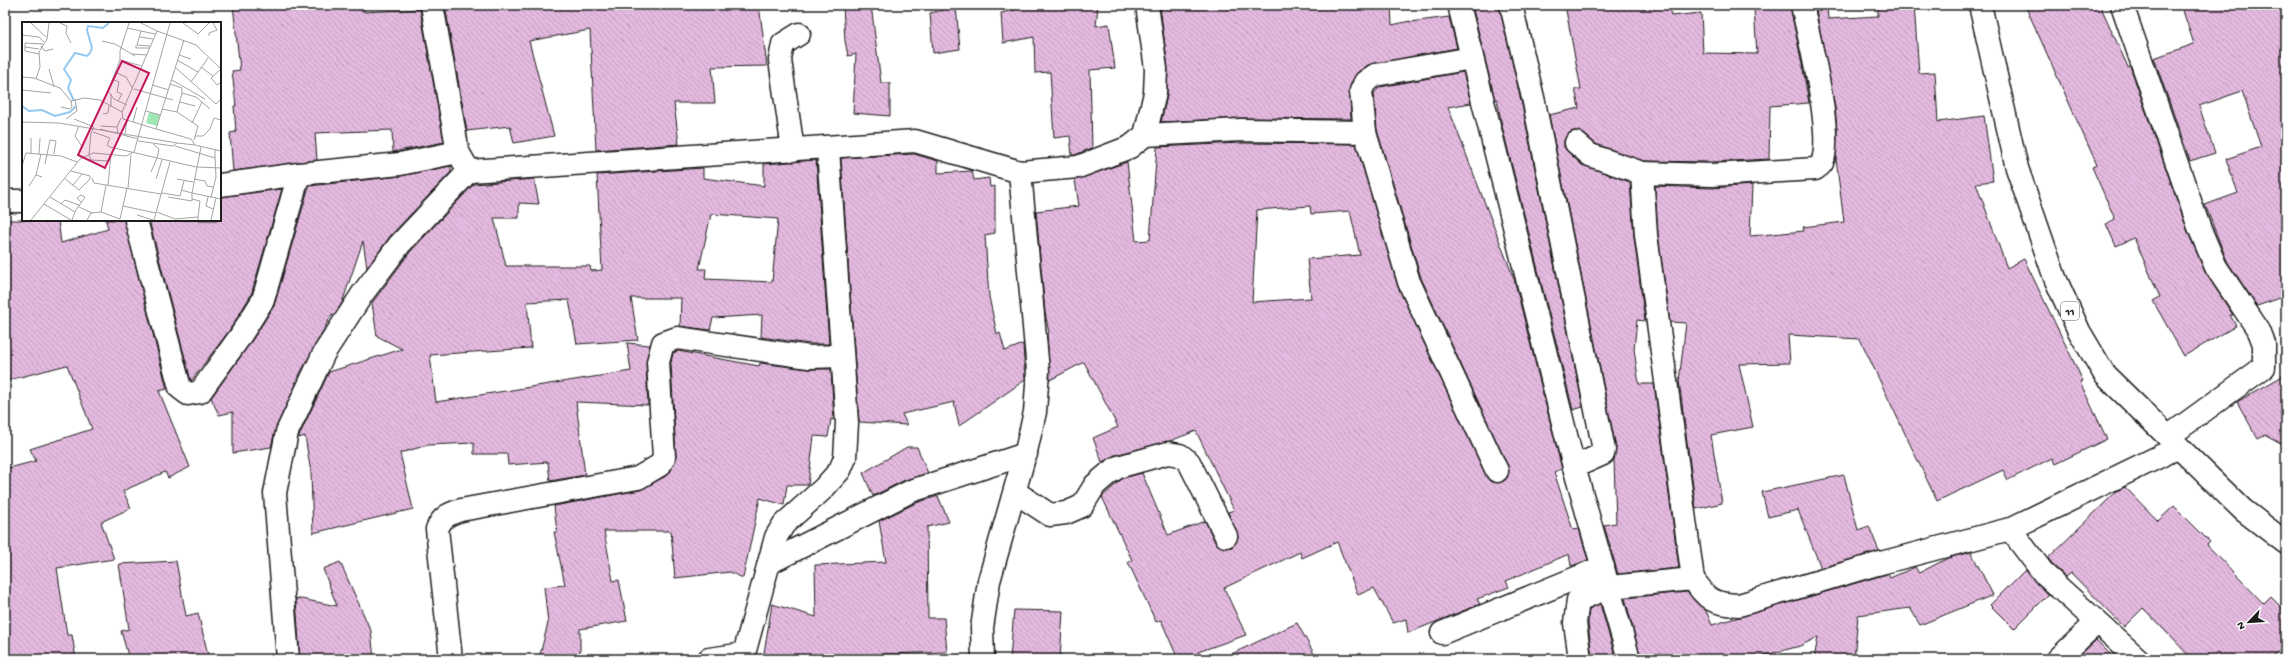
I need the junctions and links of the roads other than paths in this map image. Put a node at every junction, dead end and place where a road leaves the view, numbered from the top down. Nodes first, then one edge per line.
1 (432, 5) edge
2 (1147, 5) edge
3 (1459, 5) edge
4 (1510, 5) edge
5 (1802, 5) edge
6 (1980, 5) edge
7 (2122, 5) edge
8 (799, 34) dead end
9 (1472, 58) junction
10 (1365, 132) junction
11 (1145, 135) junction
12 (1576, 143) dead end
13 (828, 149) junction
14 (793, 150) junction
15 (458, 152) junction
16 (469, 171) junction
17 (1020, 172) junction
18 (1642, 173) junction
19 (299, 174) junction
20 (221, 185) edge
21 (5, 201) edge
22 (22, 201) edge
23 (136, 221) edge
24 (842, 356) junction
25 (2174, 442) junction
26 (1026, 454) junction
27 (1574, 467) junction
28 (1497, 471) dead end
29 (1015, 492) junction
30 (2010, 529) junction
31 (1226, 536) dead end
32 (2286, 543) edge
33 (769, 563) junction
34 (1606, 577) junction
35 (1693, 579) junction
36 (2097, 622) junction
37 (1442, 633) dead end
38 (288, 659) edge
39 (450, 659) edge
40 (709, 659) edge
41 (983, 659) edge
42 (1580, 659) edge
43 (1629, 659) edge
44 (2058, 659) edge
45 (2138, 659) edge

1 - 15 main road
2 - 11 main road
3 - 9 main road
4 - 27 main road
5 - 18 main road
6 - 25 main road, 11
7 - 25 main road
8 - 14 main road
9 - 10 main road
9 - 27 main road
10 - 11 main road
10 - 28 main road
11 - 17 main road
12 - 18 main road
13 - 14 main road
13 - 17 main road
13 - 24 main road
14 - 16 main road
15 - 16 main road
15 - 19 main road
16 - 38 main road
17 - 26 main road
18 - 35 main road
19 - 20 main road
19 - 23 main road
21 - 22 main road
24 - 33 main road
24 - 39 main road
25 - 30 main road
25 - 32 main road, 11
26 - 29 main road
26 - 33 main road
27 - 34 main road
29 - 31 main road
29 - 41 main road
30 - 35 main road
30 - 36 main road
33 - 40 main road
34 - 35 main road
34 - 37 main road
34 - 42 main road
34 - 43 main road
36 - 44 main road
36 - 45 main road

